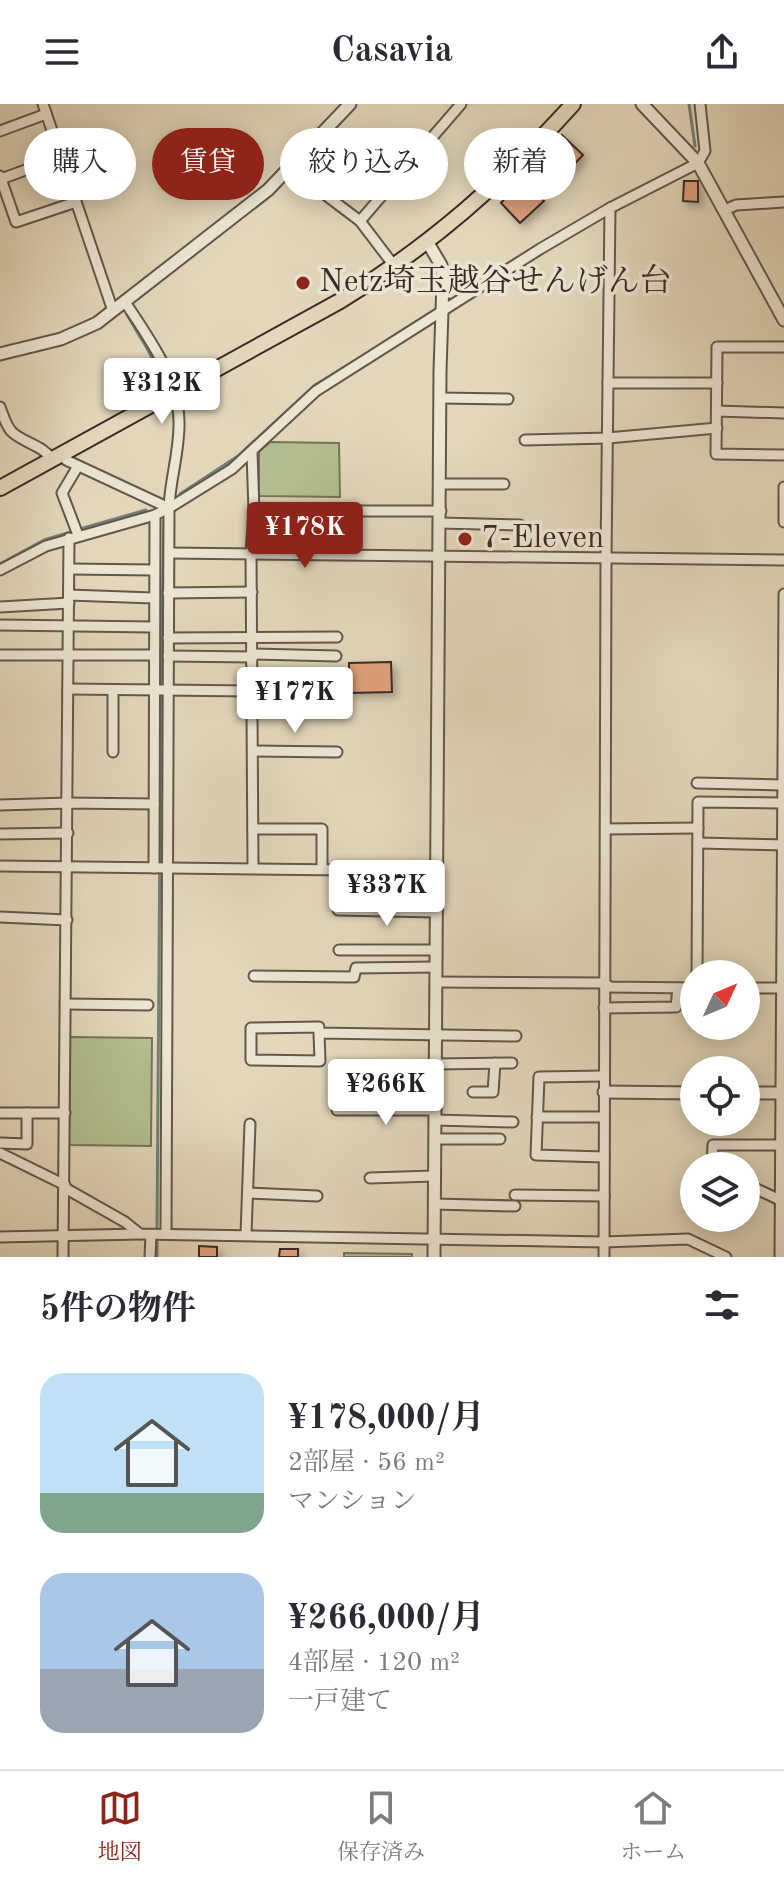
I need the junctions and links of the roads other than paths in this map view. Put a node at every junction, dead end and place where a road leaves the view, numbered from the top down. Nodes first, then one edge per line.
1 (350, 104) edge
2 (461, 104) edge
3 (573, 104) edge
4 (642, 104) edge
5 (700, 104) edge
6 (44, 109) edge
7 (51, 128) edge
8 (328, 128) edge
9 (0, 131) edge
10 (698, 163) junction
11 (24, 169) edge
12 (0, 177) edge
13 (280, 177) edge
14 (332, 200) edge
15 (76, 202) joint
16 (784, 202) edge
17 (610, 208) junction
18 (725, 210) junction
19 (360, 221) junction
20 (428, 243) junction
21 (395, 267) junction
22 (125, 302) junction
23 (113, 311) junction
24 (442, 312) junction
25 (784, 320) edge
26 (784, 347) edge
27 (0, 354) edge
28 (608, 383) junction
29 (717, 383) junction
30 (174, 392) junction
31 (440, 398) junction
32 (508, 399) dead end
33 (0, 407) edge
34 (717, 411) junction
35 (784, 413) edge
36 (717, 428) junction
37 (608, 438) junction
38 (525, 440) dead end
39 (252, 452) junction
40 (784, 455) edge
41 (57, 456) junction
42 (78, 466) junction
43 (441, 484) junction
44 (504, 484) dead end
45 (784, 487) edge
46 (0, 488) edge
47 (169, 508) junction
48 (254, 511) junction
49 (155, 515) junction
50 (441, 517) junction
51 (784, 522) edge
52 (520, 525) dead end
53 (74, 537) junction
54 (170, 553) junction
55 (251, 553) junction
56 (440, 556) junction
57 (606, 558) junction
58 (784, 560) edge
59 (69, 569) junction
60 (0, 570) edge
61 (154, 570) junction
62 (252, 592) junction
63 (168, 593) junction
64 (784, 594) edge
65 (153, 598) junction
66 (69, 599) junction
67 (0, 607) edge
68 (0, 625) edge
69 (69, 625) junction
70 (153, 627) junction
71 (337, 637) dead end
72 (168, 638) junction
73 (252, 638) junction
74 (69, 654) junction
75 (0, 655) edge
76 (153, 655) junction
77 (168, 656) junction
78 (253, 656) junction
79 (336, 656) dead end
80 (337, 684) dead end
81 (253, 687) junction
82 (68, 689) junction
83 (113, 690) junction
84 (154, 690) junction
85 (167, 690) junction
86 (253, 711) junction
87 (337, 712) dead end
88 (253, 751) junction
89 (113, 752) dead end
90 (337, 752) dead end
91 (697, 783) dead end
92 (783, 785) edge
93 (68, 803) junction
94 (783, 803) edge
95 (154, 804) junction
96 (0, 805) edge
97 (698, 828) junction
98 (253, 829) junction
99 (606, 829) junction
100 (68, 833) junction
101 (0, 834) edge
102 (698, 843) junction
103 (783, 845) edge
104 (0, 866) edge
105 (68, 866) junction
106 (154, 868) junction
107 (166, 868) junction
108 (253, 868) junction
109 (322, 869) junction
110 (437, 871) junction
111 (338, 910) dead end
112 (437, 912) junction
113 (0, 917) edge
114 (67, 920) junction
115 (783, 939) edge
116 (339, 950) dead end
117 (436, 950) junction
118 (697, 960) edge
119 (436, 967) junction
120 (254, 976) dead end
121 (436, 982) junction
122 (604, 983) junction
123 (678, 988) joint
124 (760, 988) edge
125 (783, 988) edge
126 (66, 1004) junction
127 (148, 1005) dead end
128 (604, 1008) junction
129 (319, 1033) junction
130 (436, 1035) junction
131 (516, 1036) dead end
132 (495, 1063) junction
133 (512, 1063) dead end
134 (435, 1064) junction
135 (604, 1076) junction
136 (473, 1092) dead end
137 (604, 1092) junction
138 (680, 1093) edge
139 (760, 1093) edge
140 (781, 1093) junction
141 (337, 1110) dead end
142 (0, 1113) edge
143 (27, 1113) junction
144 (65, 1113) junction
145 (435, 1115) junction
146 (537, 1117) junction
147 (604, 1117) junction
148 (513, 1122) dead end
149 (250, 1124) dead end
150 (435, 1139) junction
151 (500, 1139) dead end
152 (0, 1143) edge
153 (780, 1145) junction
154 (713, 1152) edge
155 (0, 1153) edge
156 (604, 1157) junction
157 (434, 1176) junction
158 (370, 1178) dead end
159 (65, 1186) junction
160 (760, 1191) edge
161 (248, 1193) junction
162 (515, 1195) dead end
163 (317, 1196) dead end
164 (604, 1196) junction
165 (780, 1200) junction
166 (434, 1204) junction
167 (515, 1206) dead end
168 (166, 1233) junction
169 (246, 1234) junction
170 (146, 1235) junction
171 (0, 1237) edge
172 (63, 1237) junction
173 (434, 1237) junction
174 (604, 1242) junction
175 (63, 1257) edge
176 (150, 1257) edge
177 (434, 1257) edge
178 (604, 1257) edge
179 (726, 1257) edge
180 (780, 1257) edge

1 - 8 street
2 - 19 street
3 - 20 main road
4 - 10 street
5 - 10 street
6 - 7 street
6 - 9 street
10 - 17 street
10 - 18 street
11 - 12 street
12 - 15 street
13 - 22 street
14 - 19 street
15 - 23 street
16 - 18 street
17 - 24 street
17 - 28 street
18 - 25 street
19 - 21 street
20 - 21 main road
20 - 24 street
21 - 30 main road
22 - 23 street
22 - 30 street
23 - 27 street
24 - 31 street
24 - 39 street
26 - 29 street
28 - 29 street
28 - 37 street
29 - 34 street
30 - 41 main road
30 - 47 street
31 - 32 street
31 - 43 street
33 - 41 street
34 - 35 street
34 - 36 street
36 - 37 street
36 - 40 street
37 - 38 street
37 - 57 street
39 - 47 street
39 - 48 street
41 - 42 street
41 - 46 main road
42 - 47 street
42 - 53 street
43 - 44 street
43 - 50 street
45 - 51 street
47 - 49 street
47 - 54 street
48 - 50 street
48 - 55 street
49 - 53 street
49 - 61 street
50 - 52 street
50 - 56 street
53 - 59 street
53 - 60 street
54 - 55 street
54 - 63 street
55 - 56 street
55 - 62 street
56 - 57 street
56 - 110 street
57 - 58 street
57 - 99 street
59 - 61 street
59 - 66 street
61 - 65 street
62 - 63 street
62 - 73 street
63 - 72 street
64 - 92 street
65 - 66 street
65 - 70 street
66 - 67 street
66 - 69 street
68 - 69 street
69 - 70 street
69 - 74 street
70 - 76 street
71 - 73 street
72 - 73 street
72 - 77 street
73 - 78 street
74 - 75 street
74 - 76 street
74 - 82 street
76 - 84 street
77 - 78 street
77 - 85 street
78 - 79 street
78 - 81 street
80 - 81 street
81 - 85 street
81 - 86 street
82 - 83 street
82 - 93 street
83 - 84 street
83 - 89 street
84 - 85 street
84 - 95 street
85 - 107 street
86 - 87 street
86 - 88 street
88 - 90 street
88 - 98 street
91 - 92 street
92 - 94 street
93 - 95 street
93 - 96 street
93 - 100 street
94 - 97 street
94 - 103 street
95 - 106 street
97 - 99 street
97 - 102 street
98 - 108 street
98 - 109 street
99 - 122 street
100 - 101 street
100 - 105 street
102 - 103 street
102 - 118 street
103 - 115 street
104 - 105 street
105 - 106 street
105 - 114 street
106 - 107 street
107 - 108 street
107 - 168 street
108 - 109 street
109 - 110 street
110 - 112 street
111 - 112 street
112 - 117 street
113 - 114 street
114 - 126 street
115 - 125 street
116 - 117 street
117 - 119 street
119 - 120 street
119 - 121 street
121 - 122 street
121 - 130 street
122 - 123 street
122 - 128 street
123 - 128 street
124 - 125 street
125 - 140 street
126 - 127 street
126 - 144 street
128 - 135 street
129 - 129 street
129 - 130 street
130 - 131 street
130 - 134 street
132 - 133 street
132 - 134 street
132 - 136 street
134 - 145 street
135 - 137 street
135 - 146 street
137 - 138 street
137 - 147 street
139 - 140 street
140 - 153 street
141 - 145 street
142 - 143 street
143 - 144 street
143 - 152 street
144 - 159 street
145 - 148 street
145 - 150 street
146 - 147 street
146 - 156 street
147 - 156 street
149 - 161 street
150 - 151 street
150 - 157 street
153 - 154 street
153 - 165 street
155 - 159 street
156 - 164 street
157 - 158 street
157 - 166 street
159 - 170 street
159 - 172 street
160 - 165 street
161 - 163 street
161 - 169 street
162 - 164 street
164 - 174 street
165 - 180 street
166 - 167 street
166 - 173 street
168 - 169 street
168 - 170 street
169 - 173 street
170 - 172 street
170 - 176 street
171 - 172 street
172 - 175 street
173 - 174 street
173 - 177 street
174 - 178 street
174 - 179 street

